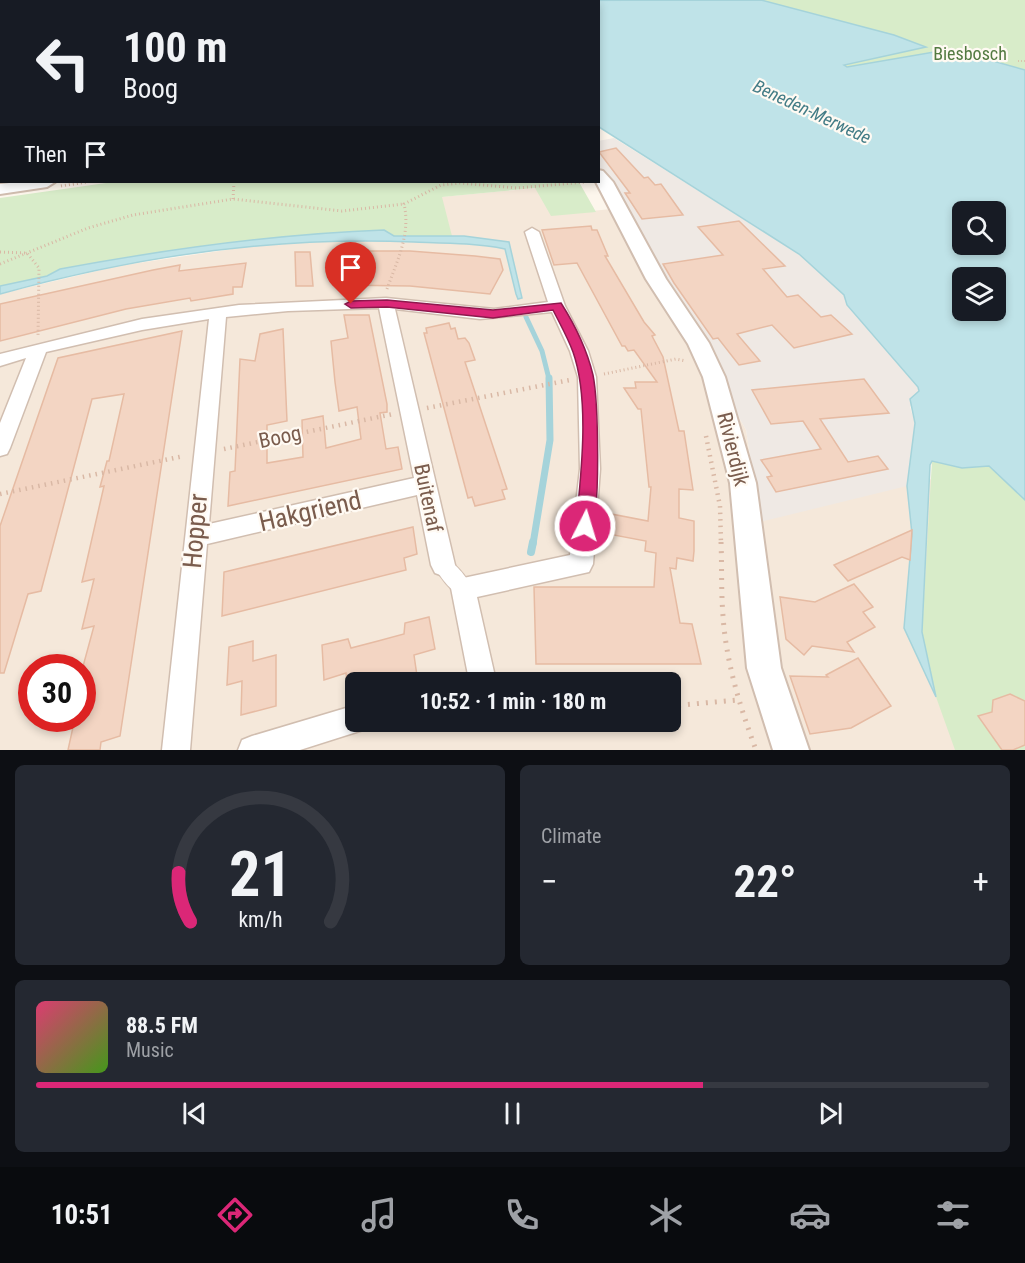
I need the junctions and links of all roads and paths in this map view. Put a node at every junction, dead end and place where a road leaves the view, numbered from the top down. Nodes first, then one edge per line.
1 (1018, 61) dead end
2 (1025, 62) edge
3 (600, 182) edge
4 (40, 183) edge
5 (234, 183) edge
6 (460, 183) edge
7 (460, 183) edge
8 (574, 183) edge
9 (0, 189) edge
10 (232, 199) junction
11 (404, 204) junction
12 (532, 232) dead end
13 (0, 252) edge
14 (27, 253) junction
15 (0, 264) edge
16 (387, 303) junction
17 (557, 306) junction
18 (218, 312) junction
19 (39, 348) junction
20 (681, 351) dead end
21 (0, 360) edge
22 (686, 361) junction
23 (689, 372) dead end
24 (587, 377) junction
25 (561, 382) dead end
26 (410, 411) junction
27 (704, 426) dead end
28 (0, 448) edge
29 (202, 453) junction
30 (425, 484) junction
31 (0, 494) edge
32 (195, 537) junction
33 (443, 566) joint
34 (463, 588) junction
35 (481, 672) edge
36 (738, 700) junction
37 (681, 705) edge
38 (345, 722) edge
39 (176, 750) edge
40 (252, 750) edge
41 (756, 750) edge
42 (791, 750) edge

1 - 2 path
3 - 42 street, Rivierdijk
4 - 9 street
5 - 10 path
6 - 11 path
7 - 8 path
10 - 11 path
10 - 14 path
11 - 16 path
12 - 17 street
13 - 14 path
14 - 15 path
14 - 19 path
16 - 17 street
16 - 18 street
16 - 26 street, Buitenaf
17 - 24 street
18 - 19 street
18 - 29 street, Hopper
19 - 21 street
19 - 28 street
20 - 22 path
22 - 23 path
22 - 24 path
24 - 34 street
25 - 26 path, Boog
26 - 29 path, Boog
26 - 30 street, Buitenaf
27 - 36 path, Rivierdijk
29 - 31 path, Boog
29 - 32 street, Hopper
30 - 32 street, Hakgriend
30 - 33 street, Buitenaf
32 - 39 street, Hopper
33 - 34 street, Buitenaf
34 - 35 street
36 - 37 path
36 - 41 path, Rivierdijk
38 - 40 street

